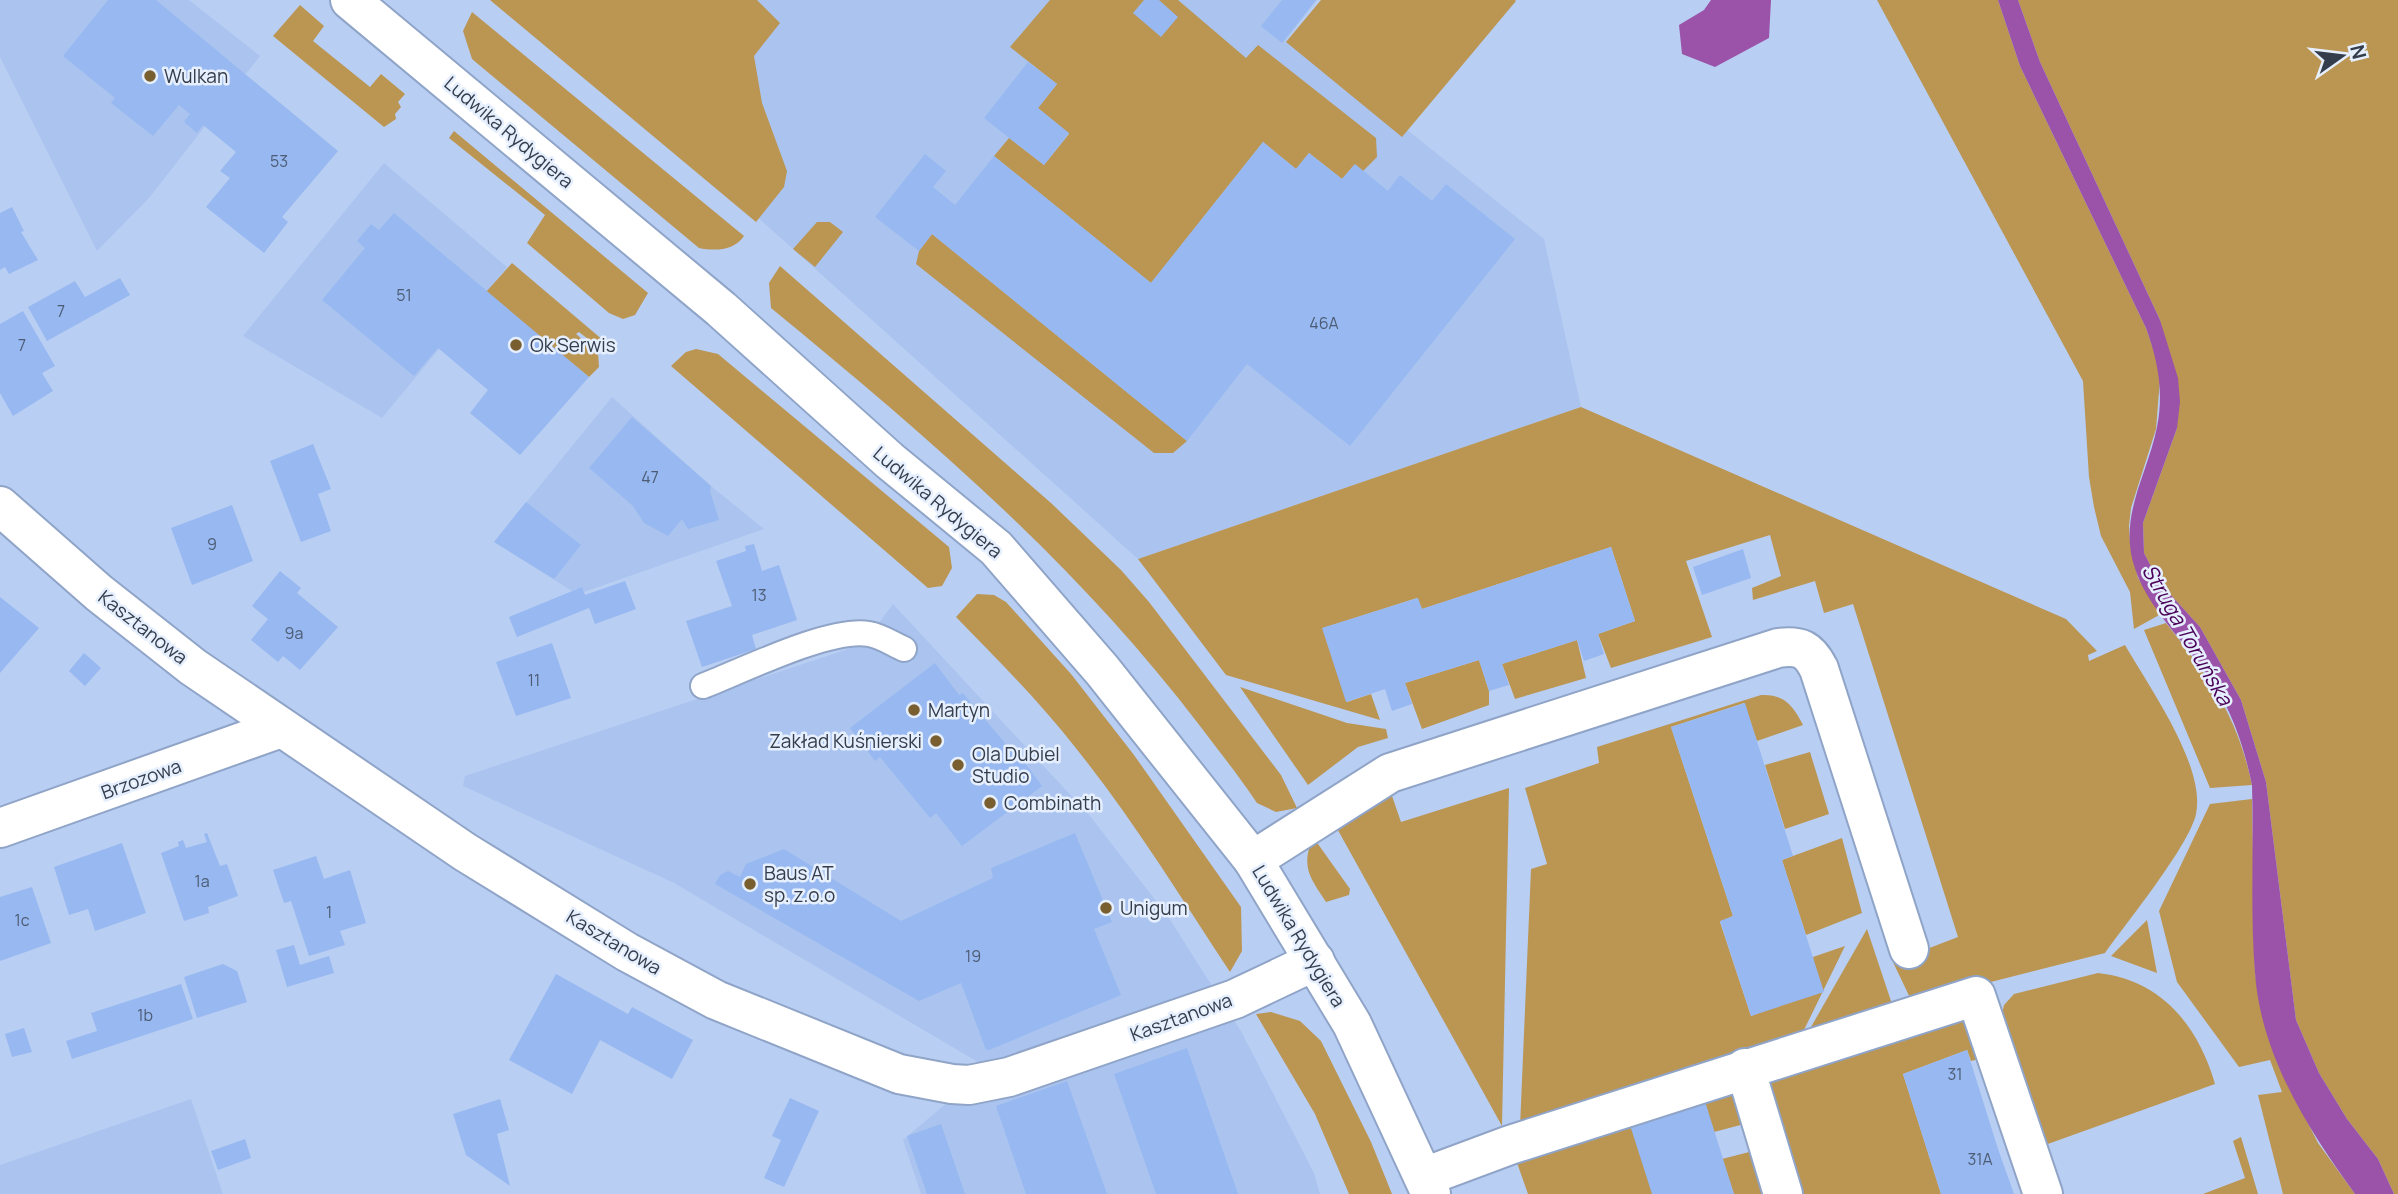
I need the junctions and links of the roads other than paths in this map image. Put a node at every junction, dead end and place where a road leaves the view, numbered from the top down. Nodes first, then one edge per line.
1 (351, 0) edge
2 (0, 506) edge
3 (904, 649) dead end
4 (704, 686) dead end
5 (281, 728) junction
6 (0, 828) edge
7 (1253, 860) junction
8 (1909, 949) dead end
9 (1315, 961) junction
10 (1745, 1068) junction
11 (1427, 1185) edge
12 (1783, 1194) edge
13 (2043, 1194) edge

1 - 7 street, Ludwika Rydygiera
2 - 5 street, Kasztanowa
3 - 4 lane
5 - 6 street, Brzozowa
5 - 9 street, Kasztanowa
7 - 8 street
7 - 9 street, Ludwika Rydygiera
9 - 11 street, Ludwika Rydygiera
10 - 11 street
10 - 12 street
10 - 13 street

